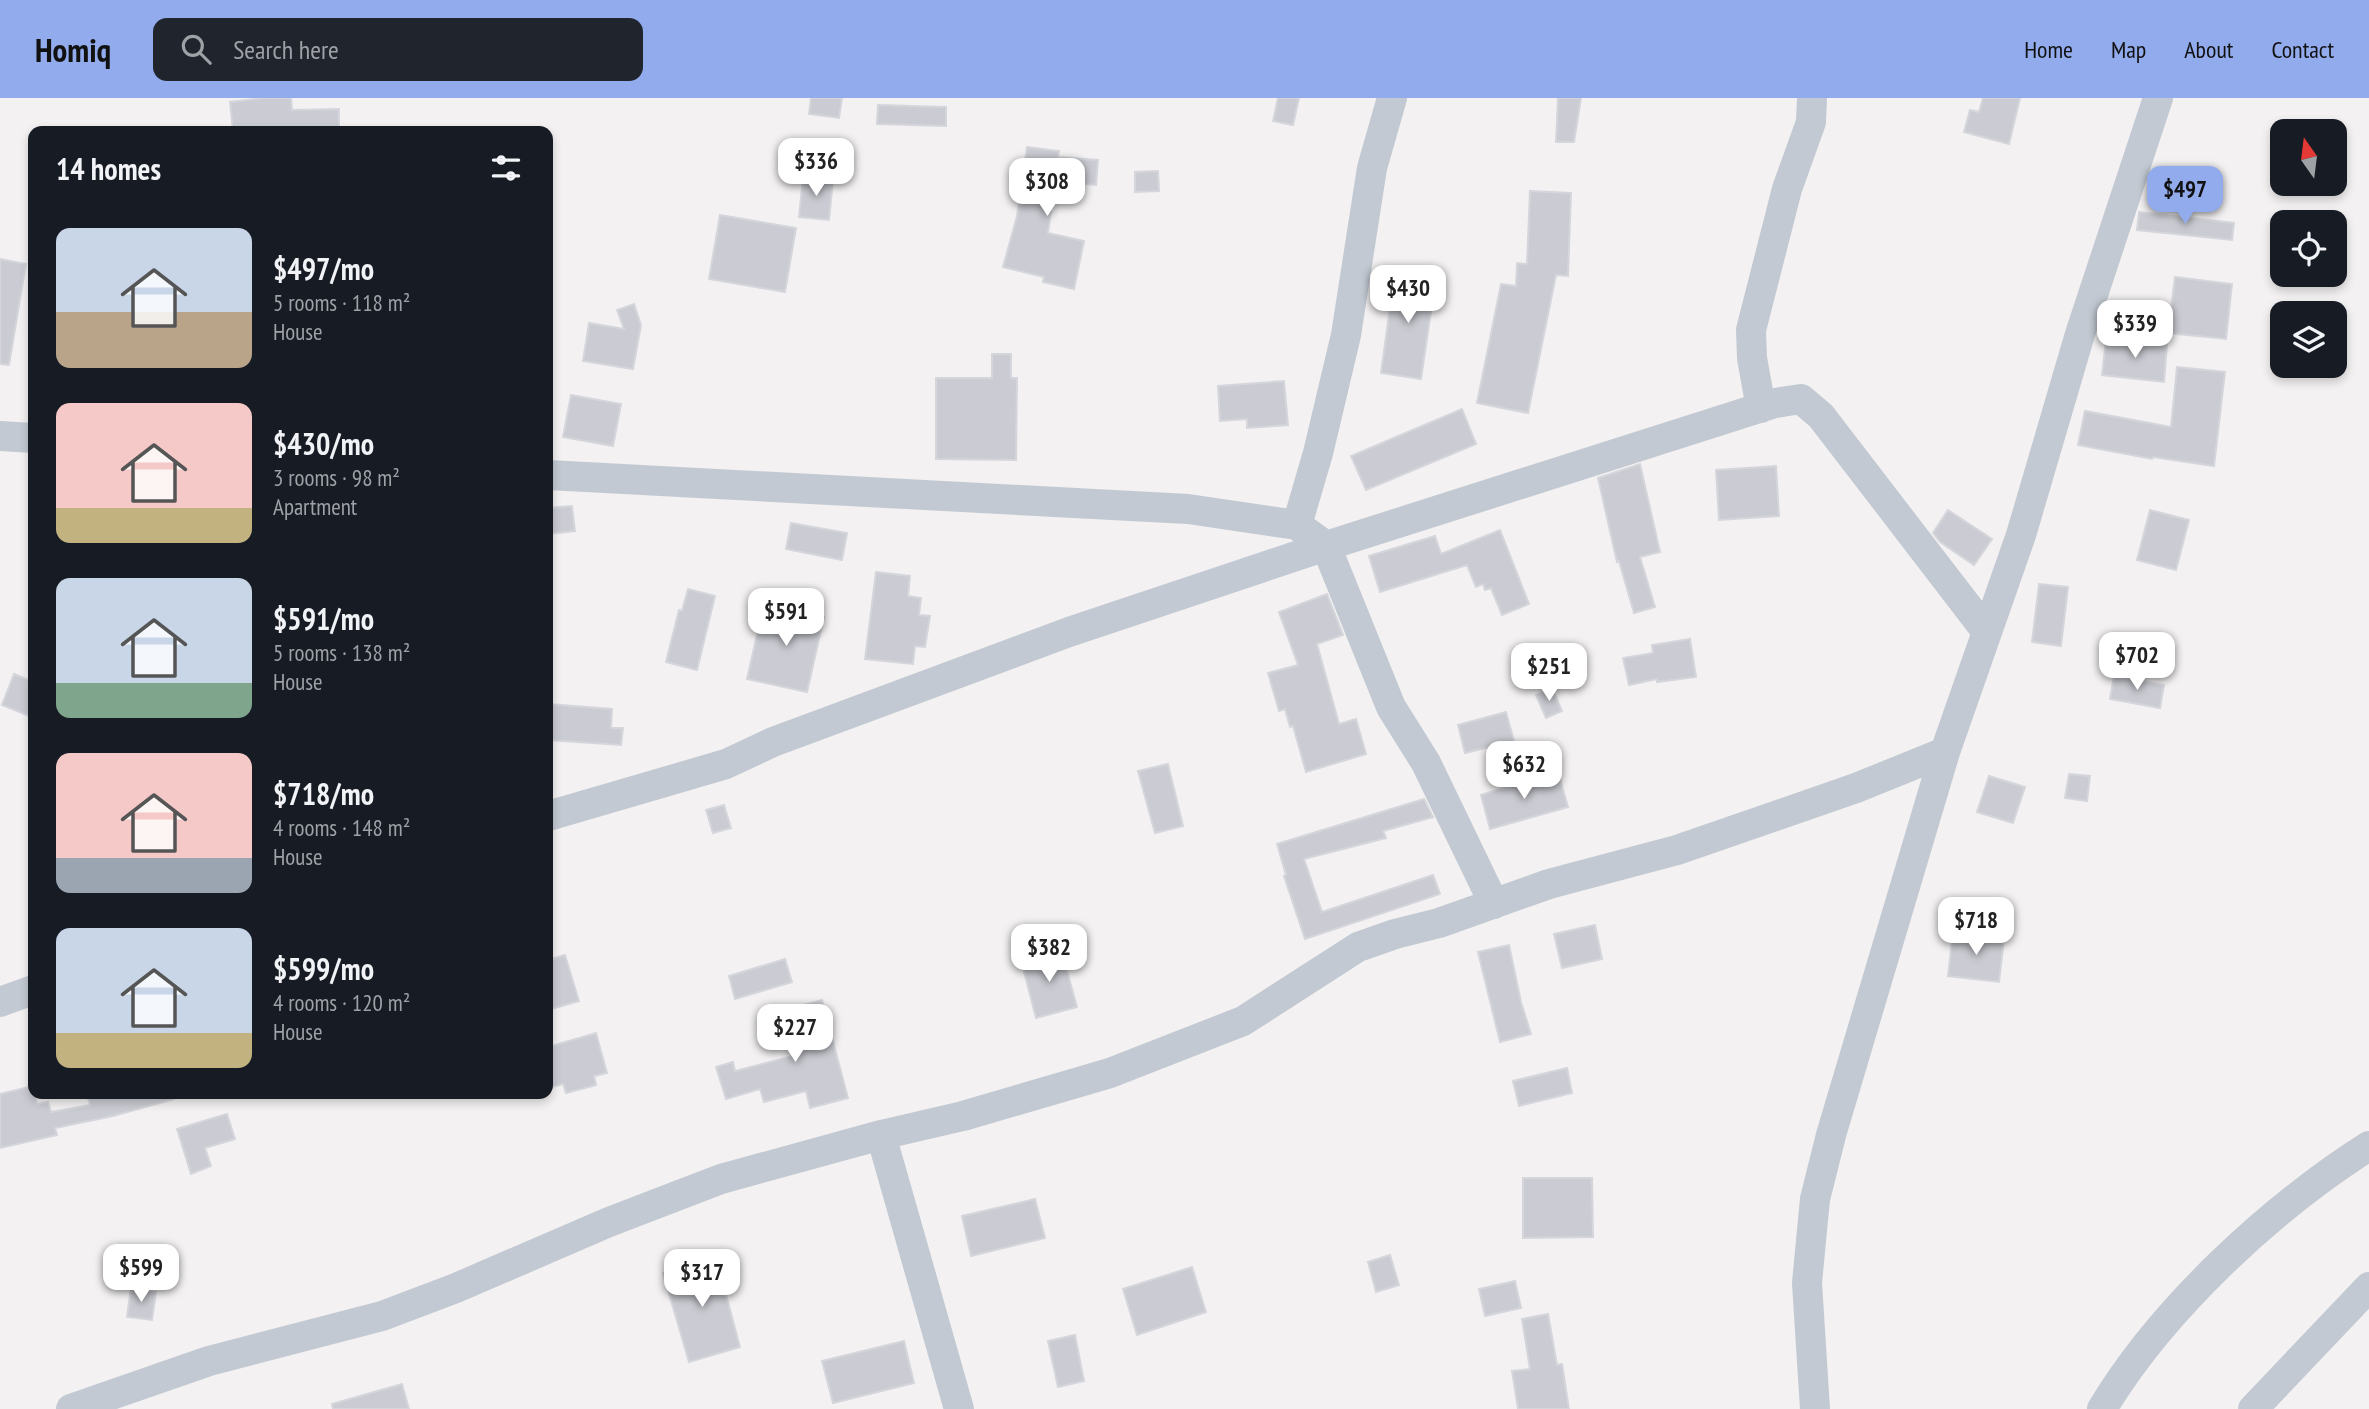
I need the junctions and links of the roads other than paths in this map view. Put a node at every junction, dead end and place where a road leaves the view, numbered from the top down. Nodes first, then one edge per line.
1 (1392, 98) edge
2 (1812, 98) edge
3 (2158, 98) edge
4 (1761, 408) junction
5 (0, 436) edge
6 (28, 438) edge
7 (553, 475) edge
8 (1297, 525) junction
9 (1326, 546) junction
10 (1987, 632) junction
11 (1945, 752) junction
12 (553, 815) edge
13 (1494, 904) junction
14 (28, 992) edge
15 (0, 1002) edge
16 (881, 1135) junction
17 (2369, 1146) edge
18 (2369, 1287) edge
19 (71, 1409) edge
20 (959, 1409) edge
21 (1815, 1409) edge
22 (2102, 1409) edge
23 (2252, 1409) edge

1 - 8 street
2 - 4 street
3 - 10 street
4 - 9 street
4 - 10 street
5 - 6 street
7 - 8 street
8 - 9 street
9 - 12 street
9 - 13 street
10 - 11 street
11 - 13 street
11 - 21 street
13 - 16 street
14 - 15 street
16 - 19 street
16 - 20 street
17 - 22 street
18 - 23 street

